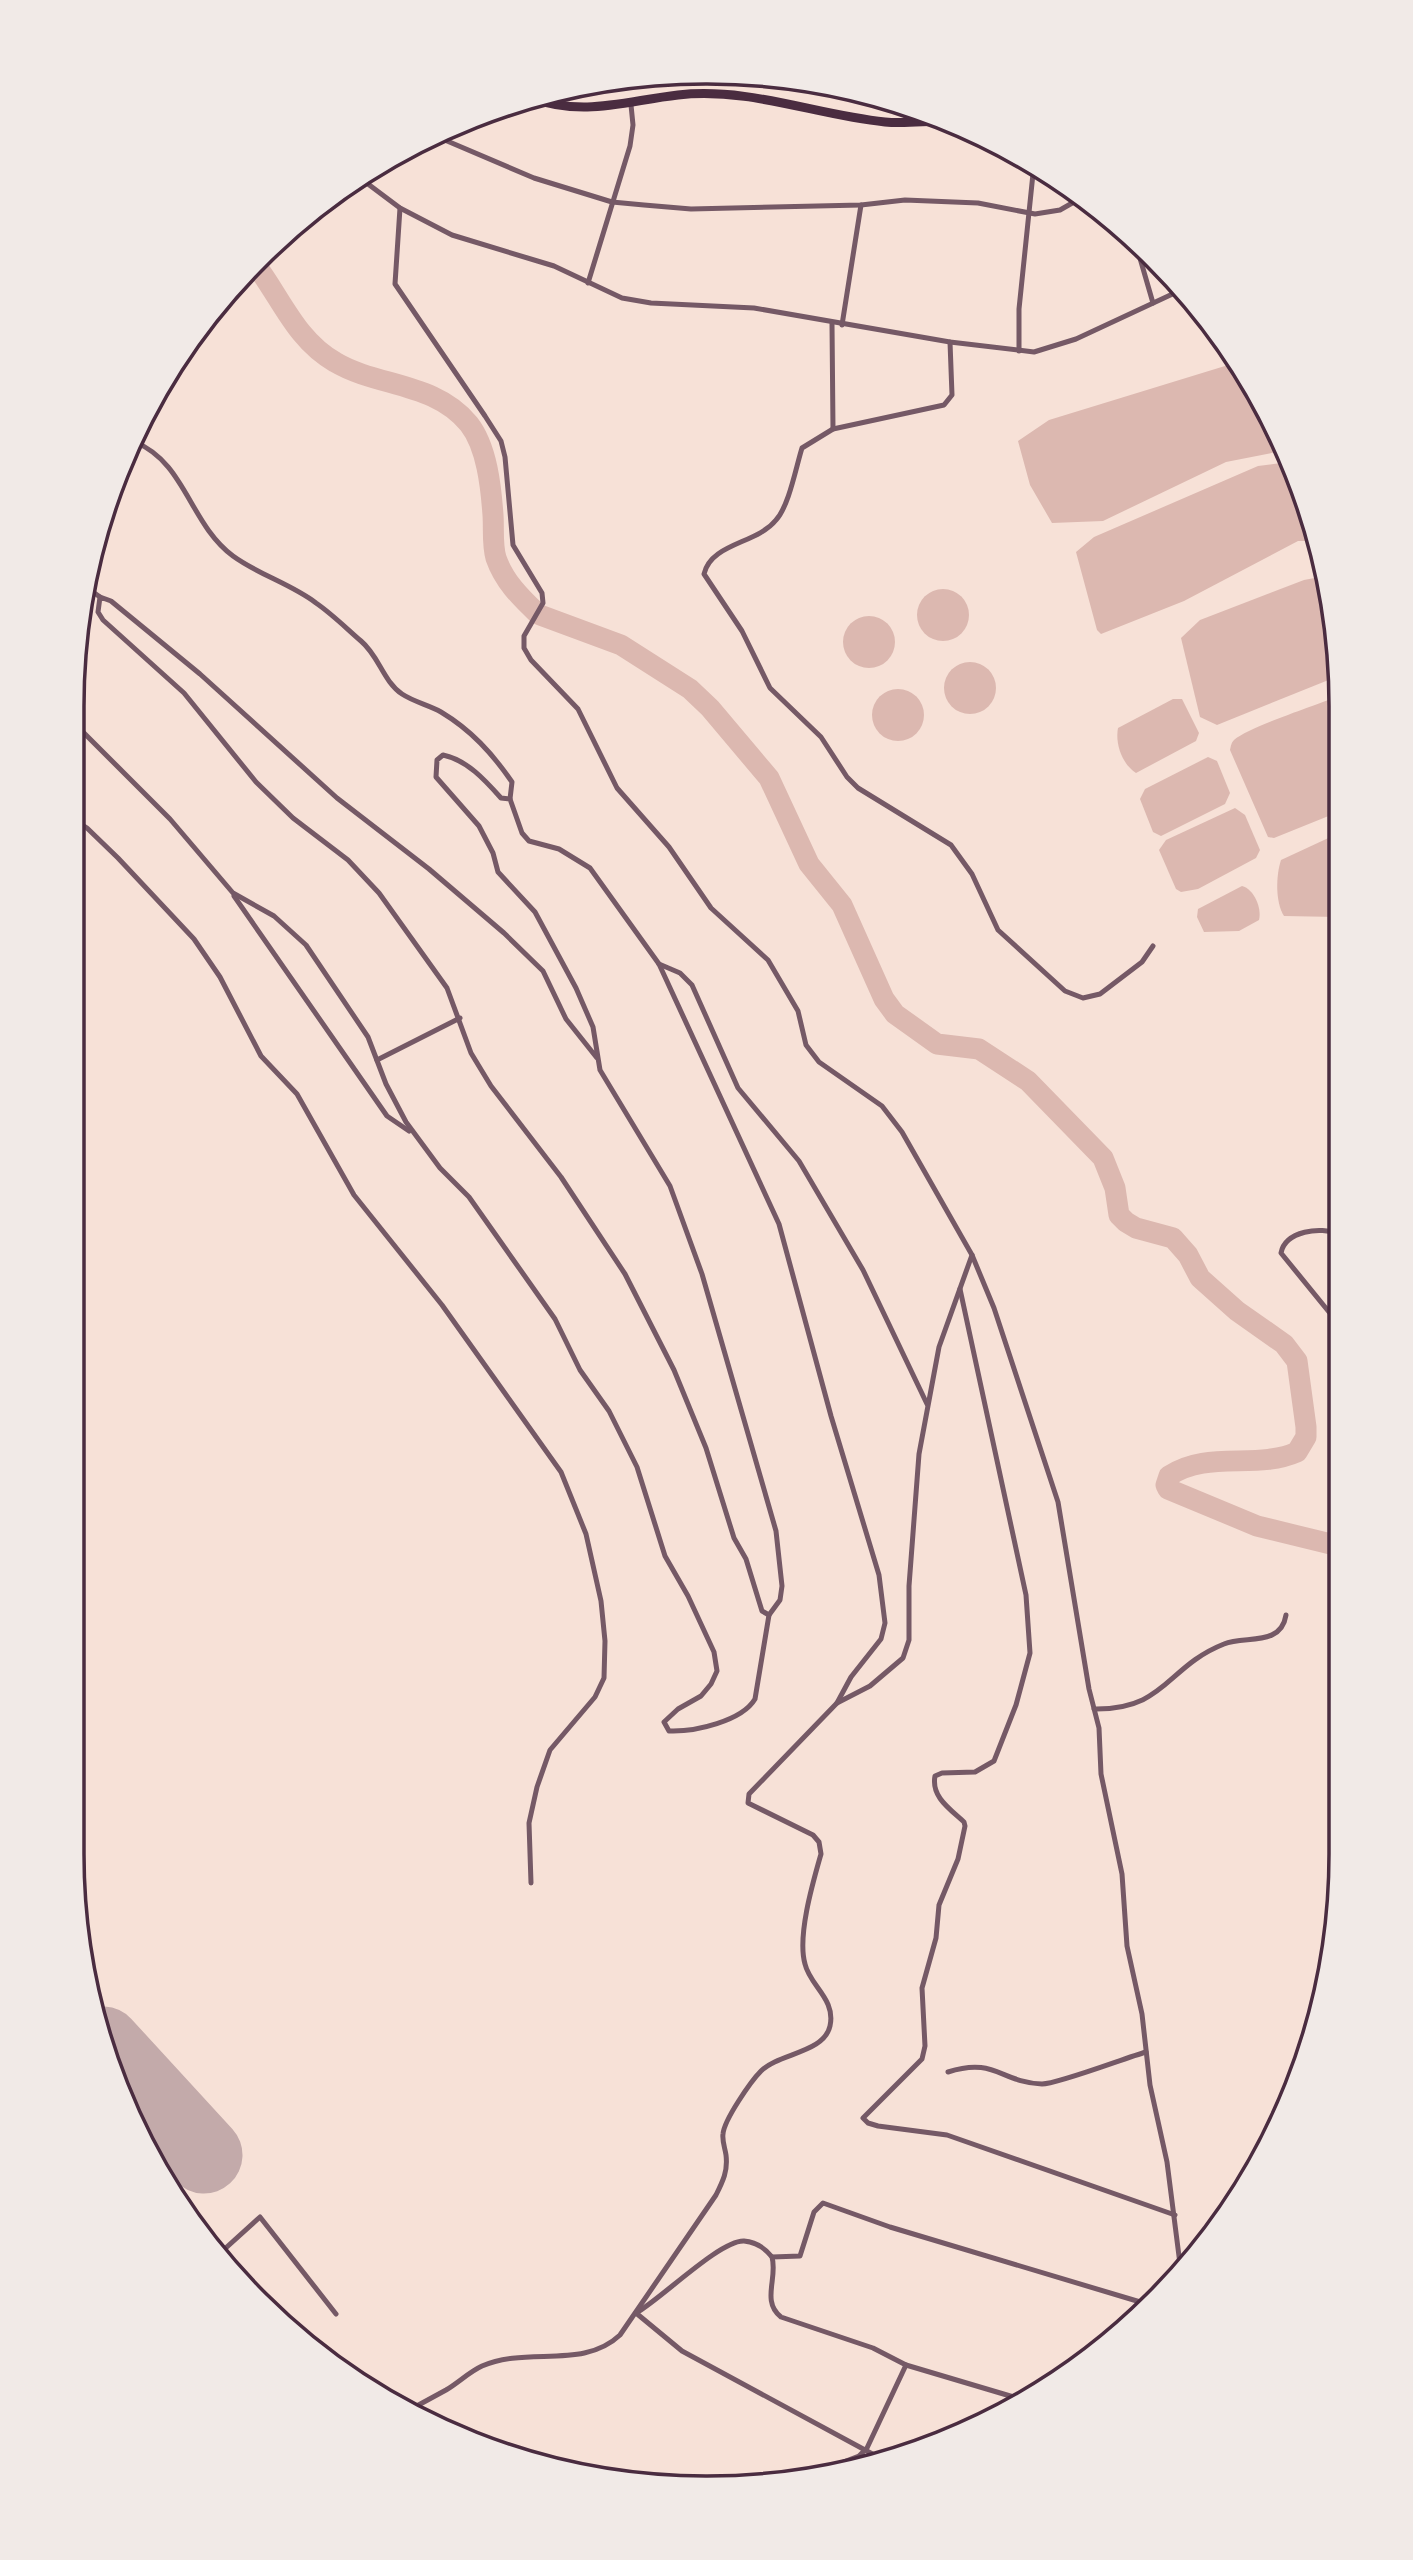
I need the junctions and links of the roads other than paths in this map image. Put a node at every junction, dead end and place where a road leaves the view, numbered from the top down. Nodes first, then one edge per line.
1 (554, 103) edge
2 (631, 105) junction
3 (919, 121) edge
4 (447, 141) edge
5 (1033, 177) edge
6 (368, 184) edge
7 (612, 202) junction
8 (1071, 203) edge
9 (861, 205) junction
10 (400, 208) junction
11 (1030, 213) junction
12 (1140, 260) edge
13 (588, 283) junction
14 (1173, 294) edge
15 (1153, 303) junction
16 (832, 324) junction
17 (842, 325) junction
18 (950, 342) junction
19 (1019, 351) junction
20 (833, 429) junction
21 (142, 445) edge
22 (95, 593) edge
23 (100, 597) junction
24 (84, 733) edge
25 (510, 799) junction
26 (84, 829) edge
27 (233, 893) junction
28 (1153, 946) dead end
29 (659, 964) junction
30 (460, 1018) junction
31 (597, 1058) junction
32 (377, 1060) junction
33 (416, 1135) junction
34 (1329, 1230) edge
35 (972, 1255) junction
36 (959, 1286) junction
37 (1329, 1312) edge
38 (928, 1406) junction
39 (769, 1615) junction
40 (1286, 1615) dead end
41 (838, 1703) junction
42 (1094, 1709) junction
43 (531, 1883) dead end
44 (1146, 2052) junction
45 (948, 2072) dead end
46 (1175, 2215) junction
47 (226, 2248) edge
48 (772, 2257) junction
49 (1179, 2258) edge
50 (1139, 2302) edge
51 (636, 2313) junction
52 (336, 2314) dead end
53 (906, 2365) junction
54 (1012, 2396) edge
55 (418, 2405) edge
56 (867, 2448) junction
57 (874, 2453) edge
58 (853, 2458) edge

1 - 2 highway
2 - 3 highway
2 - 7 street
4 - 7 street
5 - 11 street
6 - 10 street
7 - 9 street
7 - 13 street
8 - 11 street
9 - 11 street
9 - 17 street
10 - 13 street
10 - 35 street
11 - 19 street
12 - 15 street
13 - 16 street
14 - 15 street
15 - 19 street
16 - 17 street
16 - 20 street
17 - 18 street
18 - 19 street
18 - 20 street
20 - 28 street
21 - 25 street
22 - 23 street
23 - 30 street
23 - 31 street
24 - 27 street
25 - 29 street
25 - 31 street
26 - 43 street
27 - 32 street
27 - 33 street
29 - 38 street
29 - 41 street
30 - 32 street
30 - 39 street
31 - 39 street
32 - 33 street
33 - 39 street
34 - 37 street
35 - 36 street
35 - 42 street
36 - 38 street
36 - 46 street
38 - 41 street
40 - 42 street
41 - 51 street
42 - 44 street
44 - 45 street
44 - 46 street
46 - 49 street
47 - 52 street
48 - 50 street
48 - 51 street
48 - 53 street
51 - 55 street
51 - 56 street
53 - 54 street
53 - 56 street
56 - 57 street
56 - 58 street

